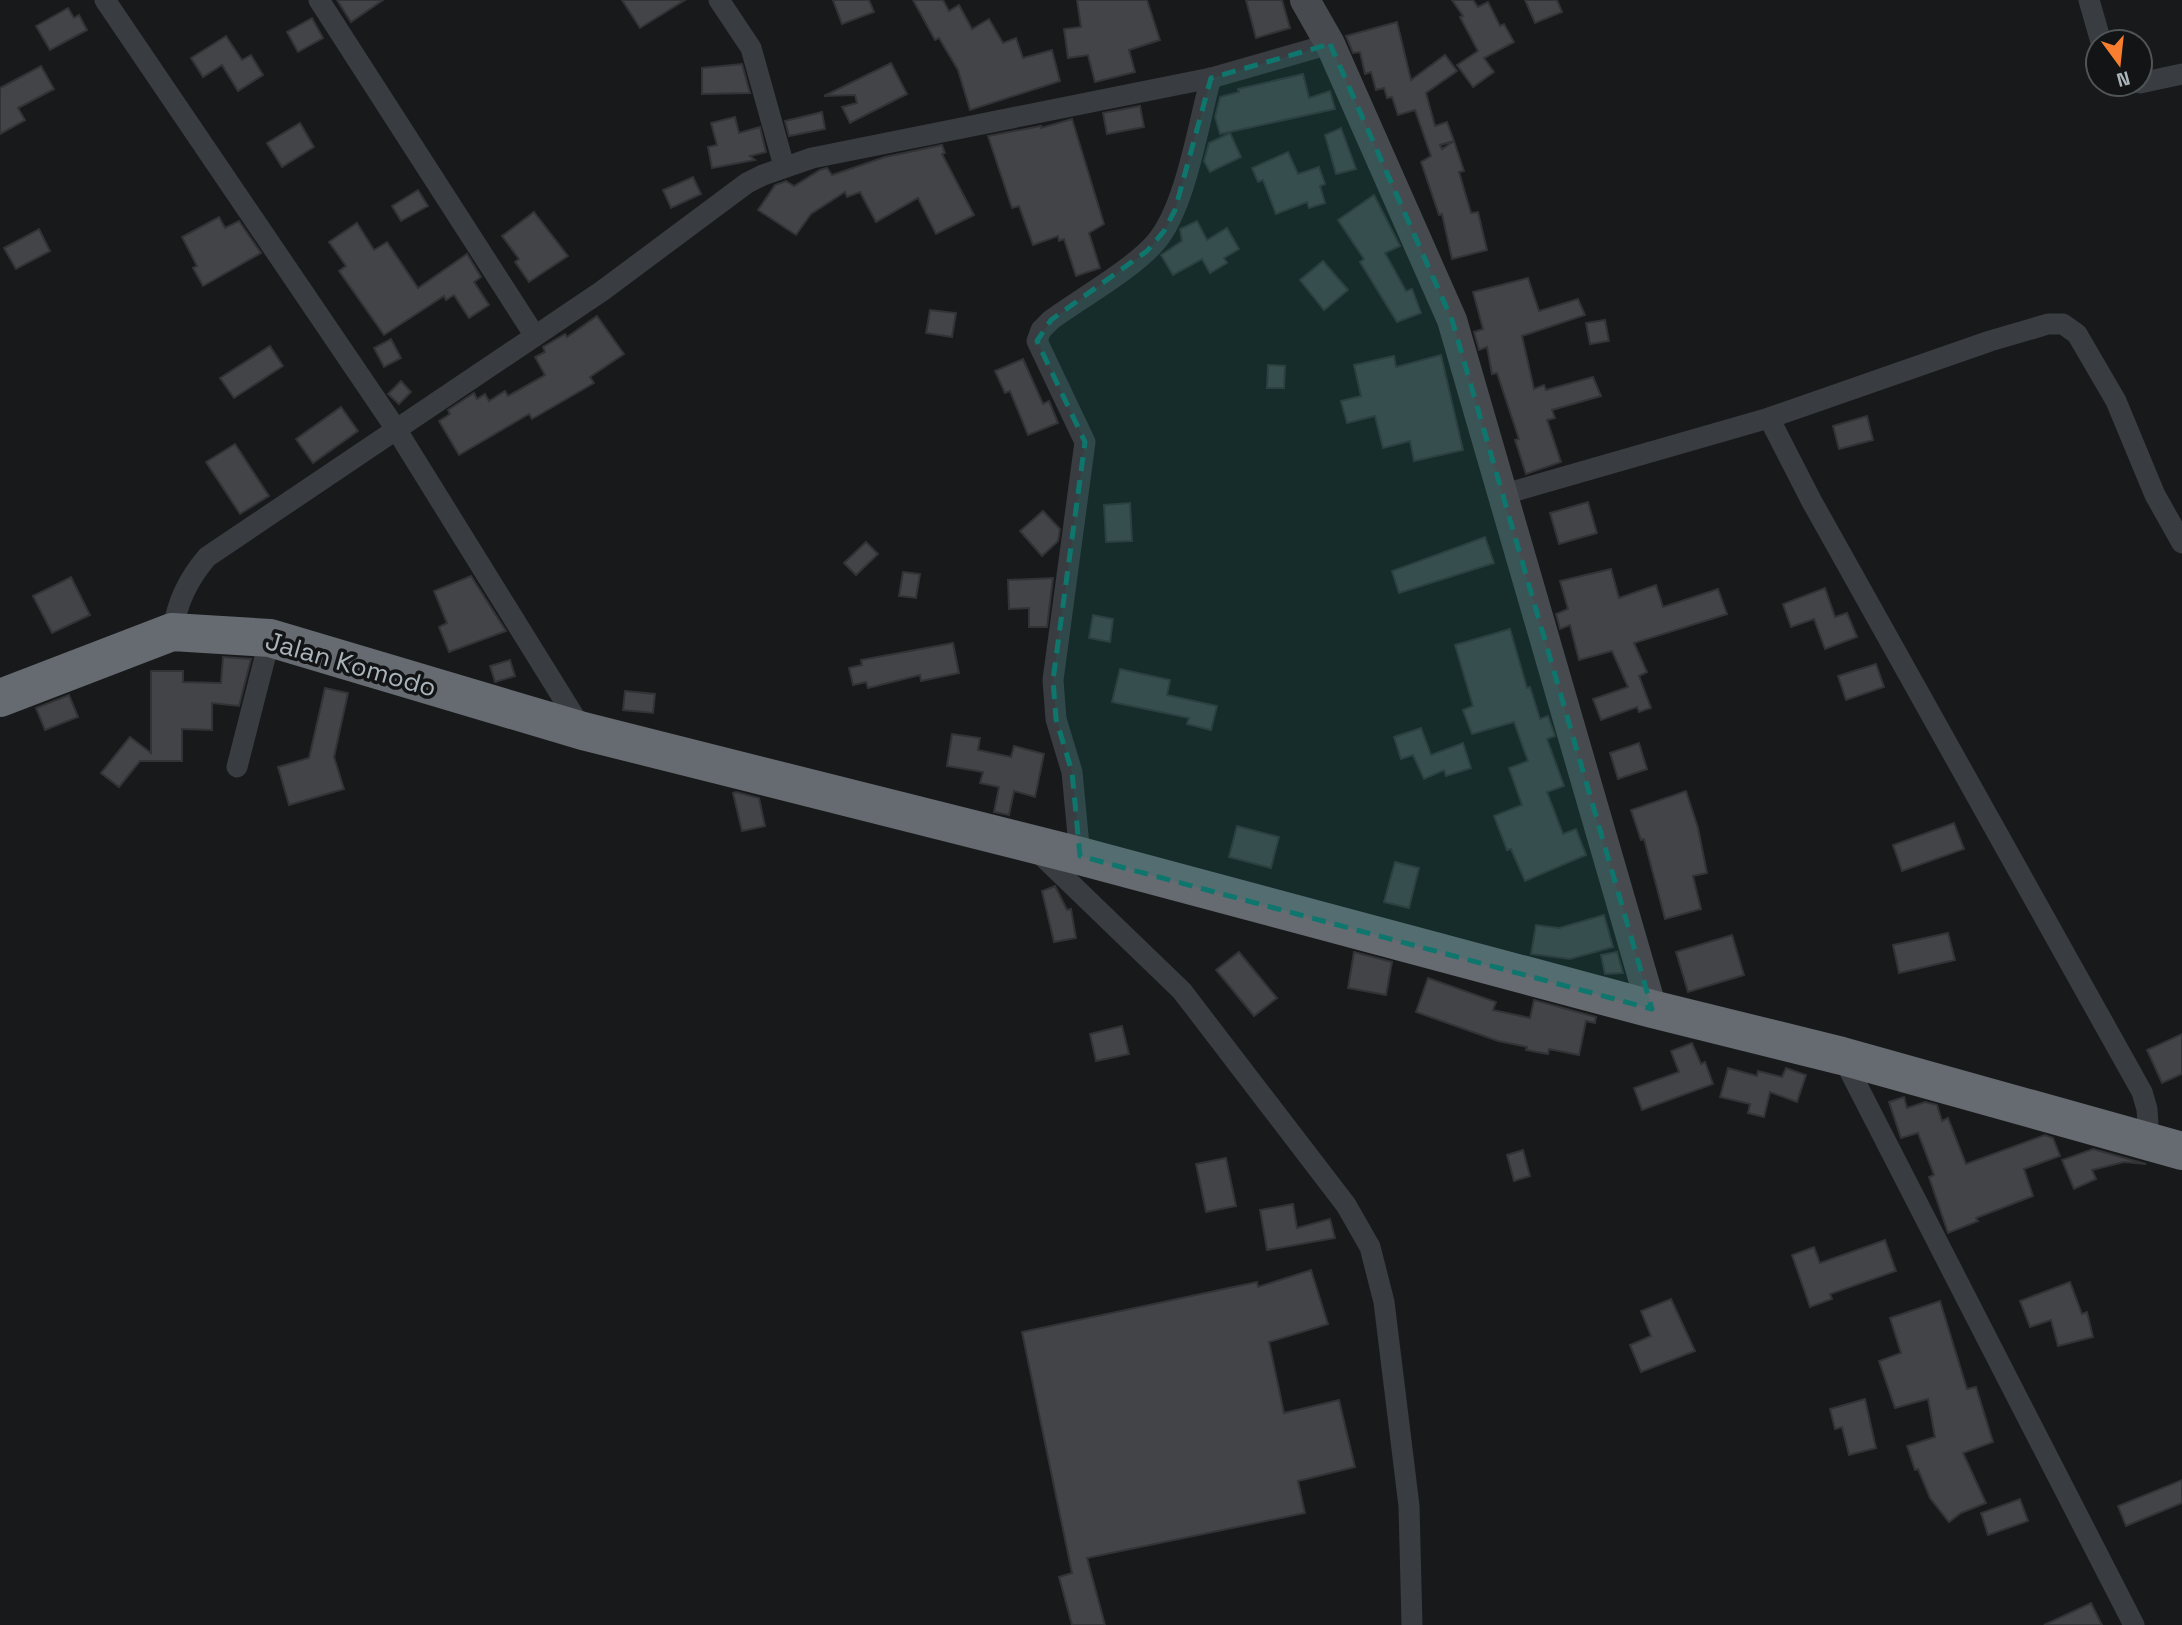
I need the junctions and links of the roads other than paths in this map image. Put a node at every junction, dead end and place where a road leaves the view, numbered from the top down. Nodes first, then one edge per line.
1 (105, 0) edge
2 (319, 0) edge
3 (1306, 0) edge
4 (2089, 0) edge
5 (729, 3) edge
6 (2097, 28) edge
7 (1330, 44) junction
8 (2182, 74) edge
9 (1210, 78) junction
10 (2154, 80) edge
11 (784, 166) junction
12 (535, 336) junction
13 (1769, 418) junction
14 (396, 429) junction
15 (1501, 495) junction
16 (2182, 543) edge
17 (172, 632) junction
18 (270, 638) junction
19 (0, 698) edge
20 (583, 731) junction
21 (237, 767) dead end
22 (1034, 847) junction
23 (1080, 856) junction
24 (1652, 1009) junction
25 (1842, 1056) junction
26 (2165, 1147) edge
27 (1412, 1625) edge
28 (2134, 1625) edge

1 - 14 street
2 - 12 street
3 - 7 street
4 - 6 street
5 - 11 street
7 - 9 street
7 - 15 street
8 - 10 street
9 - 11 street
9 - 23 street
11 - 12 street
12 - 14 street
13 - 15 street
13 - 16 street
13 - 26 street
14 - 17 street
14 - 20 street
15 - 24 street
17 - 18 highway, Jalan Komodo
17 - 19 highway, Jalan Komodo
18 - 20 highway, Jalan Komodo
18 - 21 street
20 - 22 highway, Jalan Komodo
22 - 23 highway, Jalan Komodo
22 - 27 street
23 - 24 highway, Jalan Komodo
24 - 25 highway, Jalan Komodo
25 - 26 highway, Jalan Komodo
25 - 28 street

